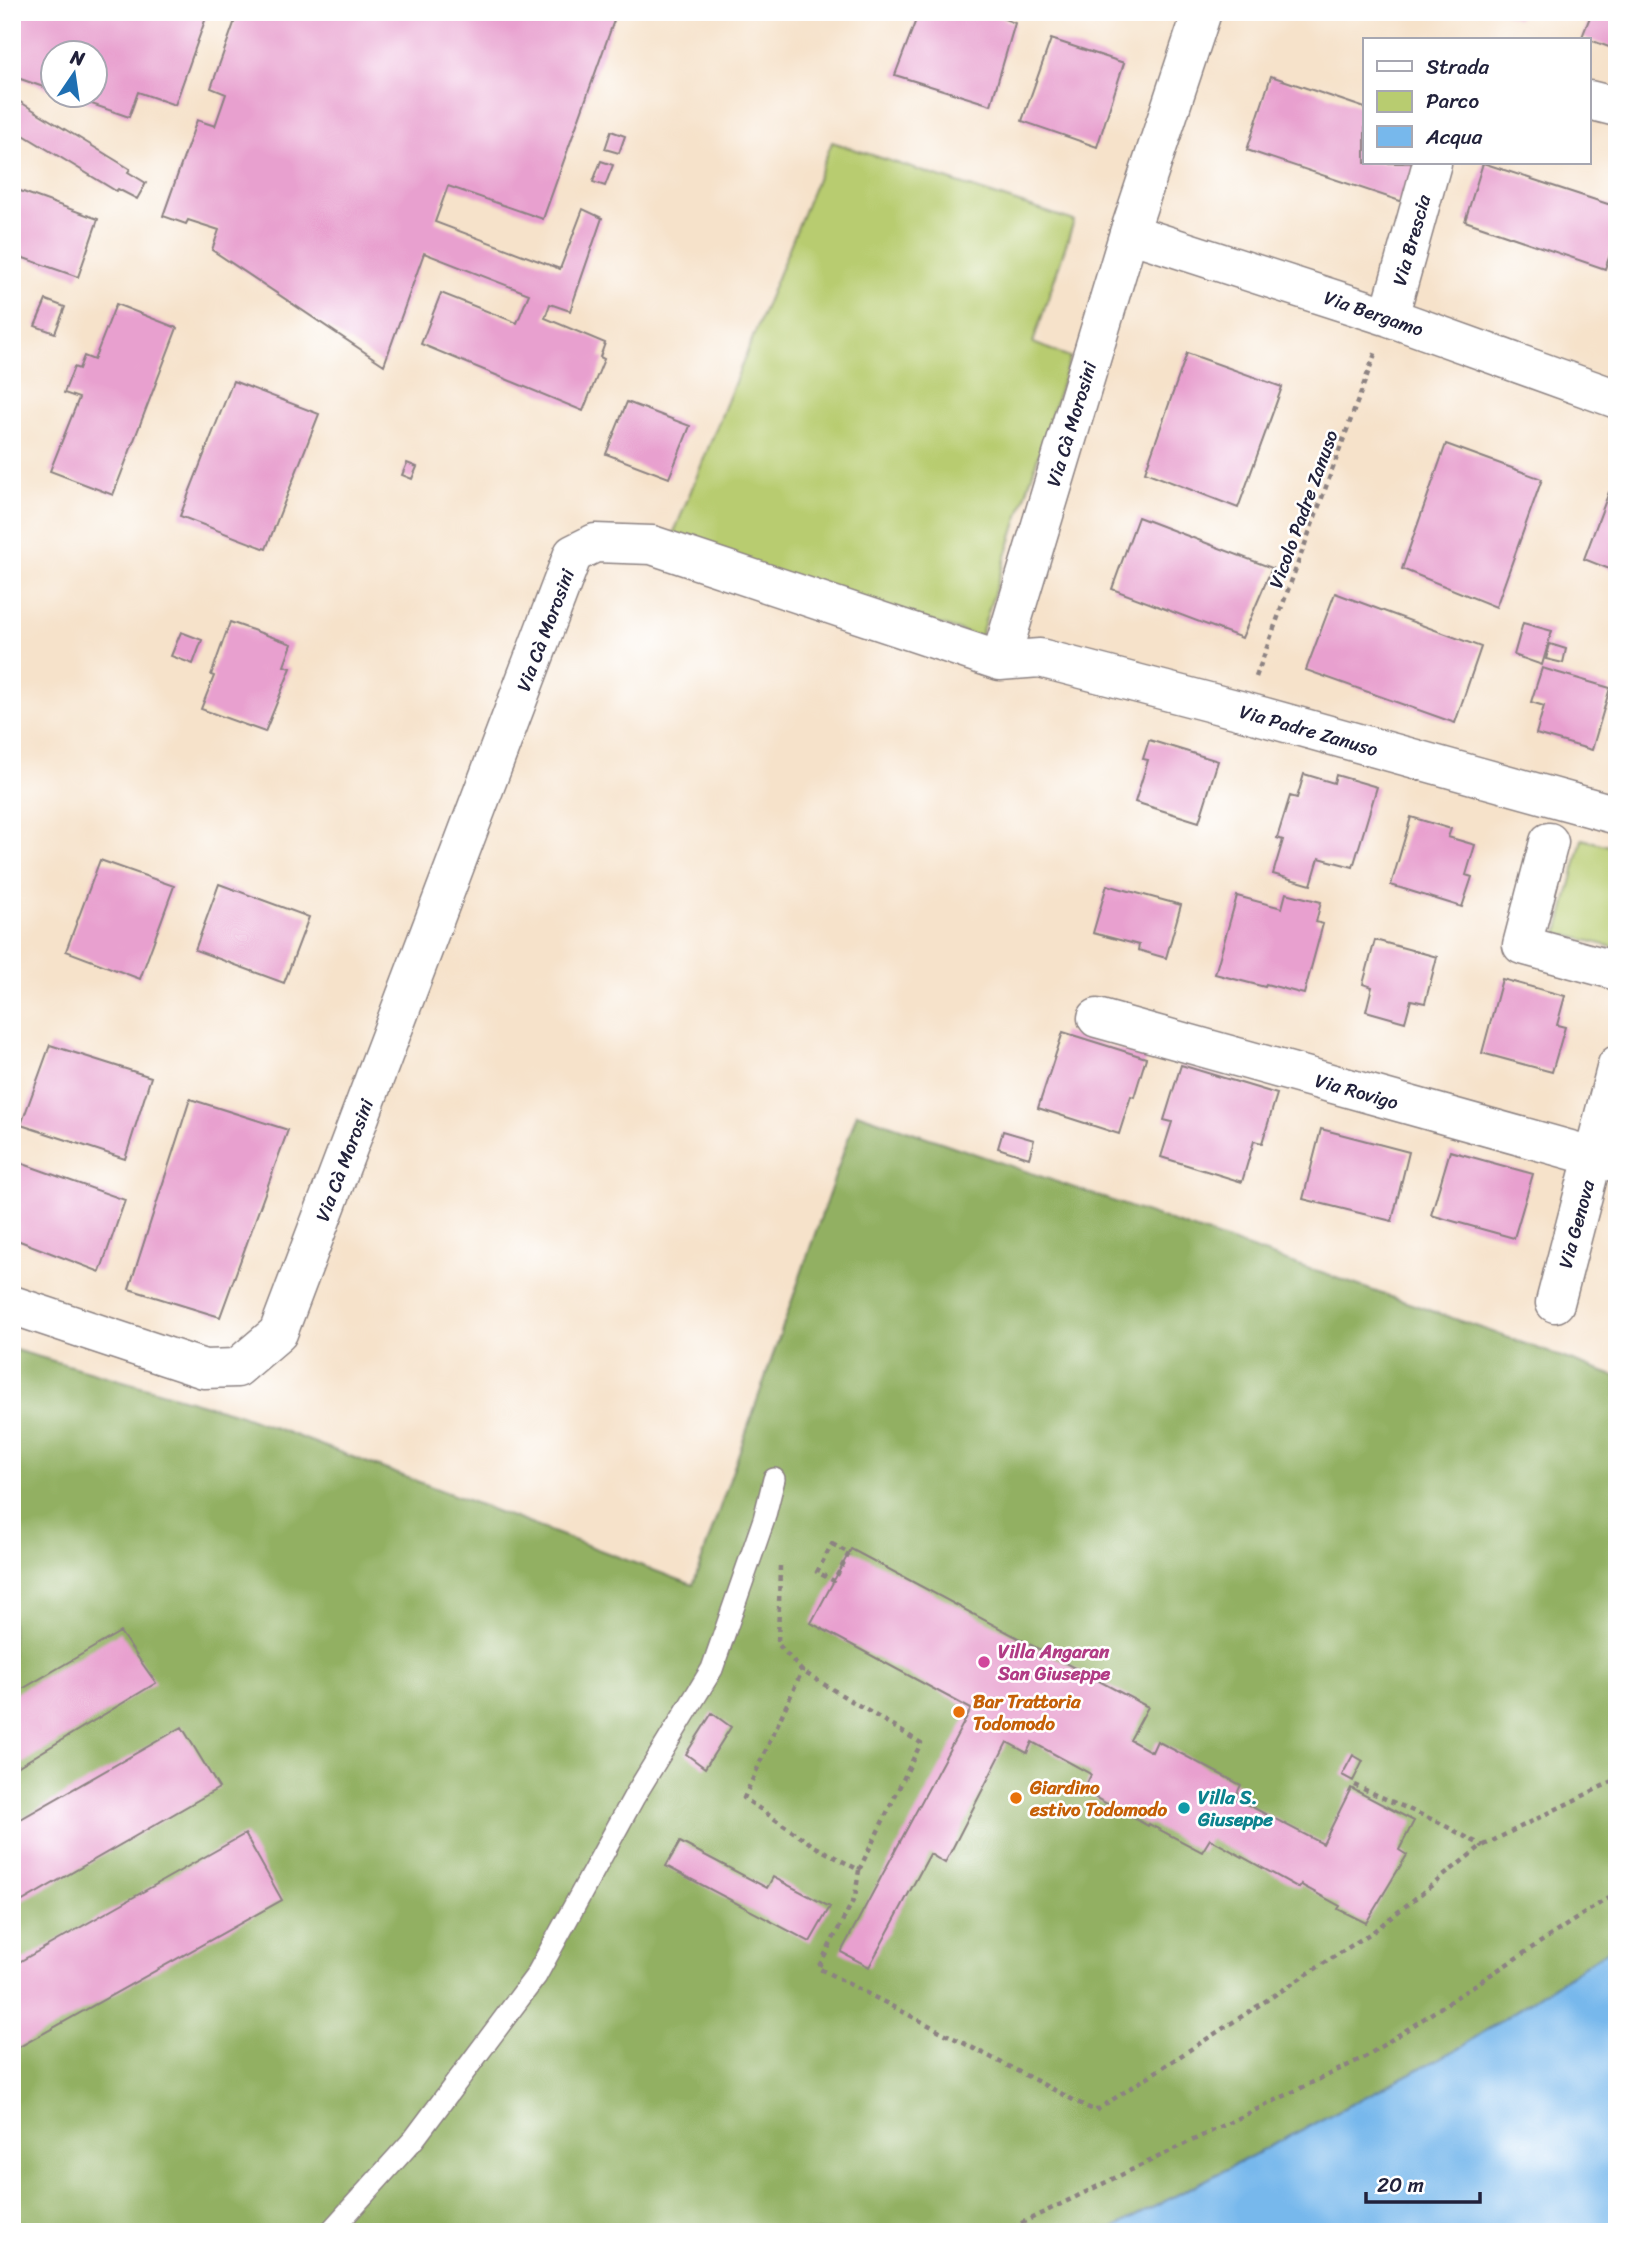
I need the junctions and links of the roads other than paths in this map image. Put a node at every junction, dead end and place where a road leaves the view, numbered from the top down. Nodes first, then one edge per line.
1 (1202, 12) edge
2 (1590, 100) edge
3 (1617, 107) edge
4 (1432, 164) edge
5 (1129, 233) junction
6 (1389, 317) junction
7 (1617, 399) edge
8 (1000, 661) junction
9 (1617, 815) edge
10 (1549, 842) dead end
11 (1617, 971) edge
12 (1097, 1018) dead end
13 (1617, 1065) edge
14 (1605, 1160) edge
15 (1555, 1303) dead end
16 (12, 1305) edge
17 (774, 1479) dead end
18 (330, 2232) edge

1 - 5 street, Via Cà Morosini
2 - 3 street
4 - 6 street, Via Brescia
5 - 6 street, Via Bergamo
5 - 8 street, Via Cà Morosini
6 - 7 street, Via Bergamo
8 - 9 street, Via Padre Zanuso
8 - 16 street, Via Cà Morosini
10 - 11 street
12 - 14 street, Via Rovigo
13 - 14 street, Via Genova
14 - 15 street, Via Genova
17 - 18 lane

